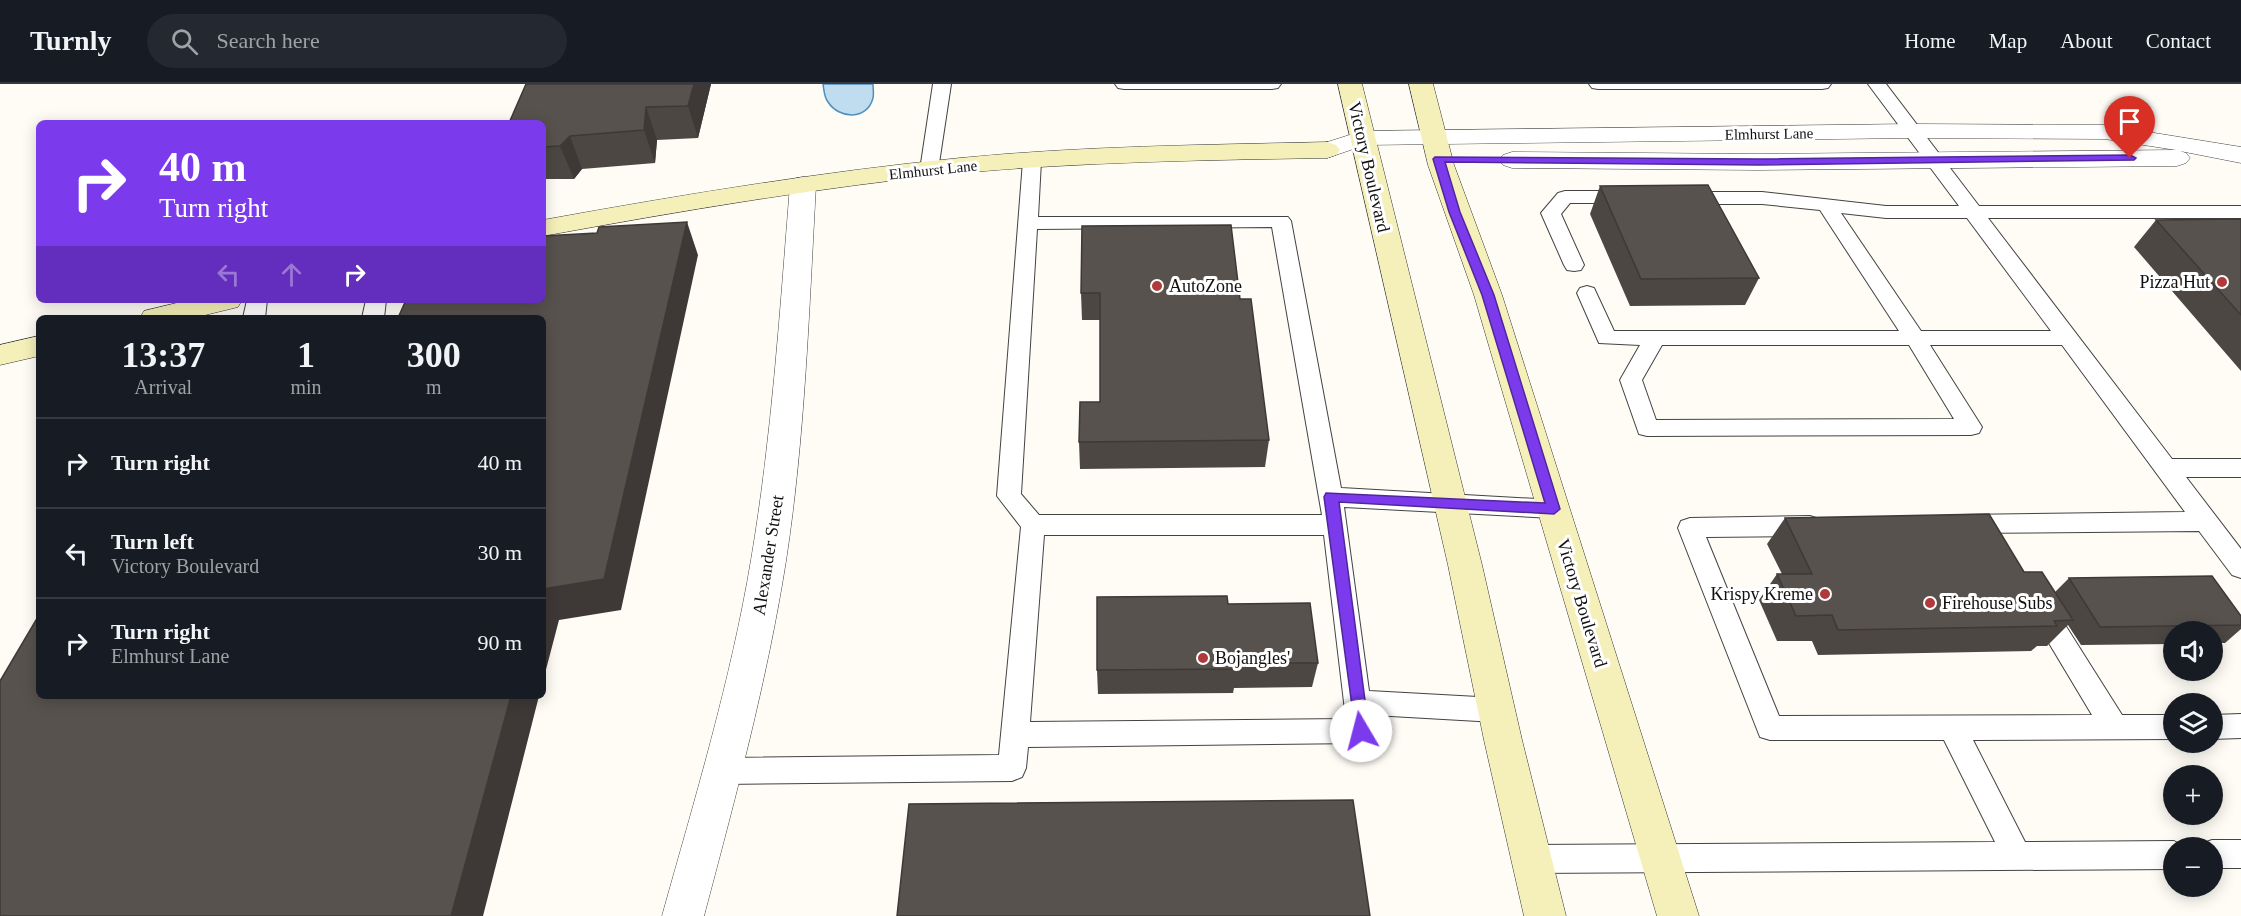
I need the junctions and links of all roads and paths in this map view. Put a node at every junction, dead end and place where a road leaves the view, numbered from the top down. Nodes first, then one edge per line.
1 (942, 84) edge
2 (1124, 84) edge
3 (1132, 84) edge
4 (1272, 84) edge
5 (1350, 84) edge
6 (1421, 84) edge
7 (1598, 84) edge
8 (1822, 84) edge
9 (1877, 84) edge
10 (1911, 131) junction
11 (1365, 149) junction
12 (1436, 149) junction
13 (1327, 150) joint
14 (2211, 151) junction
15 (2241, 155) edge
16 (1932, 160) junction
17 (1032, 161) junction
18 (929, 170) junction
19 (803, 185) junction
20 (1646, 197) edge
21 (1669, 198) edge
22 (1827, 206) junction
23 (2241, 212) edge
24 (1976, 214) junction
25 (1028, 223) junction
26 (546, 227) edge
27 (1574, 265) dead end
28 (1587, 293) dead end
29 (216, 303) edge
30 (166, 315) edge
31 (1655, 338) junction
32 (1915, 338) junction
33 (2069, 338) junction
34 (36, 347) edge
35 (0, 355) edge
36 (2166, 468) junction
37 (2241, 468) edge
38 (1331, 497) junction
39 (1450, 503) junction
40 (1554, 509) junction
41 (2206, 521) junction
42 (1941, 524) edge
43 (1033, 525) junction
44 (1335, 525) junction
45 (1833, 526) edge
46 (2241, 568) edge
47 (2027, 585) edge
48 (1357, 702) junction
49 (1496, 710) junction
50 (2223, 726) edge
51 (2241, 726) edge
52 (2163, 727) edge
53 (2114, 728) junction
54 (1953, 729) junction
55 (1015, 735) junction
56 (722, 771) junction
57 (2223, 854) edge
58 (2241, 854) edge
59 (2163, 855) edge
60 (2017, 856) junction
61 (1531, 859) junction
62 (1660, 859) junction
63 (684, 916) edge
64 (1545, 916) edge
65 (1678, 916) edge

1 - 18 lane
2 - 3 lane
3 - 4 lane
5 - 11 main road, Victory Boulevard
6 - 12 main road, Victory Boulevard
7 - 8 lane
9 - 10 lane
10 - 12 street, Elmhurst Lane
10 - 14 street, Elmhurst Lane
10 - 16 lane
11 - 12 street, Elmhurst Lane
11 - 13 street, Elmhurst Lane
11 - 39 main road, Victory Boulevard
12 - 16 street, Elmhurst Lane
12 - 40 main road, Victory Boulevard
13 - 17 main road, Elmhurst Lane
14 - 15 street, Elmhurst Lane
14 - 16 street, Elmhurst Lane
16 - 24 lane
17 - 18 main road, Elmhurst Lane
17 - 25 lane
18 - 19 main road, Elmhurst Lane
19 - 26 main road, Elmhurst Lane
19 - 56 street, Alexander Street
20 - 27 lane
21 - 22 lane
22 - 24 lane
22 - 32 lane
23 - 24 lane
24 - 33 lane
25 - 38 lane
25 - 43 lane
28 - 31 lane
29 - 30 main road
31 - 32 lane
31 - 32 lane
32 - 33 lane
33 - 36 lane
34 - 35 main road
36 - 37 lane
36 - 41 lane
38 - 39 lane
38 - 44 lane
39 - 40 lane
39 - 49 main road, Victory Boulevard
40 - 62 main road, Victory Boulevard
41 - 42 lane
41 - 46 lane
43 - 44 lane
43 - 55 lane
44 - 48 lane
45 - 54 lane
47 - 53 lane
48 - 49 lane
48 - 55 lane
49 - 61 main road, Victory Boulevard
50 - 51 lane
52 - 53 lane
53 - 54 lane
54 - 60 lane
55 - 56 lane
56 - 63 street, Alexander Street
57 - 58 lane
59 - 60 lane
60 - 62 lane
61 - 62 lane
61 - 64 main road, Victory Boulevard
62 - 65 main road, Victory Boulevard

